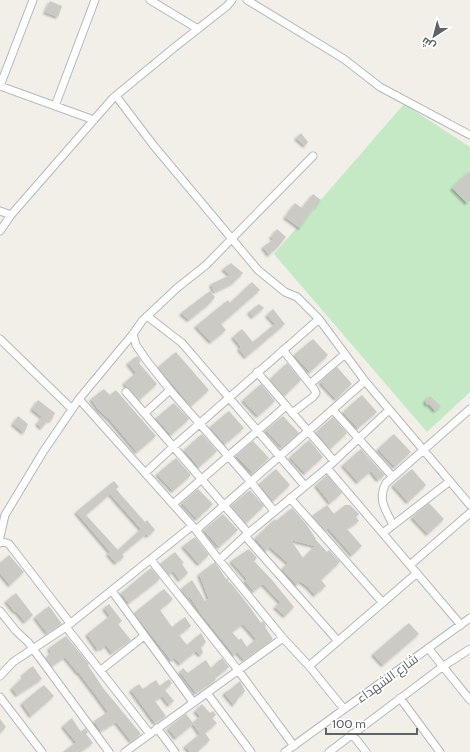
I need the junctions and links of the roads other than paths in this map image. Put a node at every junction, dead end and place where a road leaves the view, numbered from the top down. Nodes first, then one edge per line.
1 (33, 0) edge
2 (95, 0) edge
3 (150, 0) edge
4 (232, 0) edge
5 (247, 0) edge
6 (198, 29) junction
7 (0, 86) edge
8 (116, 96) junction
9 (55, 106) junction
10 (94, 120) junction
11 (470, 135) edge
12 (313, 156) dead end
13 (0, 211) edge
14 (11, 215) junction
15 (0, 231) edge
16 (232, 239) junction
17 (147, 316) junction
18 (319, 319) junction
19 (133, 334) junction
20 (0, 339) edge
21 (283, 350) junction
22 (345, 354) junction
23 (257, 372) junction
24 (365, 381) junction
25 (310, 384) junction
26 (170, 390) junction
27 (126, 392) dead end
28 (229, 397) junction
29 (79, 399) junction
30 (286, 406) junction
31 (72, 409) junction
32 (333, 410) junction
33 (389, 410) junction
34 (469, 412) edge
35 (145, 413) junction
36 (292, 413) junction
37 (199, 424) junction
38 (257, 431) junction
39 (308, 432) junction
40 (359, 438) junction
41 (174, 446) junction
42 (424, 451) junction
43 (228, 456) junction
44 (279, 457) junction
45 (334, 461) junction
46 (327, 468) junction
47 (145, 474) junction
48 (393, 477) junction
49 (202, 480) junction
50 (450, 481) junction
51 (251, 482) junction
52 (305, 486) junction
53 (290, 498) junction
54 (173, 504) junction
55 (470, 505) edge
56 (224, 506) junction
57 (274, 511) junction
58 (470, 513) edge
59 (393, 525) junction
60 (194, 528) junction
61 (383, 533) junction
62 (246, 534) junction
63 (0, 537) edge
64 (0, 543) edge
65 (151, 560) junction
66 (219, 560) junction
67 (410, 565) junction
68 (417, 573) junction
69 (112, 591) junction
70 (383, 602) junction
71 (0, 611) edge
72 (470, 618) edge
73 (68, 625) junction
74 (461, 625) junction
75 (144, 636) junction
76 (283, 638) junction
77 (338, 641) junction
78 (428, 648) junction
79 (33, 649) junction
80 (470, 649) edge
81 (309, 666) junction
82 (442, 667) junction
83 (101, 670) junction
84 (238, 670) junction
85 (0, 676) edge
86 (207, 693) junction
87 (0, 697) edge
88 (400, 698) junction
89 (470, 700) edge
90 (194, 702) junction
91 (344, 709) junction
92 (157, 728) junction
93 (150, 734) junction
94 (352, 734) junction
95 (294, 746) junction
96 (42, 752) edge
97 (109, 752) edge
98 (125, 752) edge
99 (175, 752) edge
100 (251, 752) edge
101 (286, 752) edge
102 (329, 752) edge
103 (366, 752) edge
104 (440, 752) edge

1 - 7 street
2 - 9 street
3 - 6 street
4 - 6 street
5 - 11 street
6 - 8 street
7 - 9 street
8 - 10 street
8 - 16 street
9 - 10 street
10 - 14 street
12 - 16 street
13 - 14 street
14 - 15 street
16 - 17 street
16 - 18 street
17 - 19 street
17 - 28 street
18 - 21 street
18 - 22 street
19 - 26 street
19 - 29 street
20 - 31 street
21 - 23 street
21 - 25 street
22 - 24 street
22 - 25 street
23 - 28 street
23 - 30 street
24 - 32 street
24 - 33 street
25 - 36 street
26 - 35 street
26 - 37 street
27 - 35 street
28 - 37 street
28 - 38 street
29 - 31 street
29 - 47 street
30 - 36 street
30 - 38 street
31 - 63 street
32 - 39 street
32 - 40 street
33 - 40 street
33 - 42 street
34 - 42 street
35 - 41 street
36 - 39 street
37 - 41 street
37 - 43 street
38 - 43 street
38 - 44 street
39 - 44 street
39 - 45 street
40 - 45 street
40 - 48 street
41 - 47 street
41 - 49 street
42 - 48 street
42 - 50 street
43 - 49 street
43 - 51 street
44 - 51 street
44 - 52 street
45 - 46 street
46 - 52 street
46 - 61 street
47 - 54 street
48 - 59 street
49 - 54 street
49 - 56 street
50 - 55 street
50 - 59 street
51 - 56 street
51 - 57 street
52 - 53 street
53 - 57 street
53 - 70 street
54 - 60 street
56 - 60 street
56 - 62 street
57 - 62 street
58 - 67 street
59 - 61 street
60 - 65 street
60 - 66 street
61 - 67 street
62 - 66 street
62 - 77 street
64 - 73 street
65 - 69 street
65 - 84 street
66 - 76 street
67 - 68 street
68 - 70 street
68 - 74 street
69 - 73 street
69 - 75 street
70 - 77 street
71 - 79 street
72 - 74 street, شارع الشهداء
73 - 79 street
73 - 83 street
74 - 78 street, شارع الشهداء
75 - 83 street
75 - 90 street
76 - 81 street
76 - 84 street
77 - 81 street
78 - 82 street
78 - 91 street, شارع الشهداء
79 - 85 street
79 - 97 street
80 - 82 street
81 - 91 street
82 - 88 street
82 - 89 street
83 - 93 street
84 - 86 street
84 - 95 street
86 - 90 street
86 - 100 street
87 - 96 street
88 - 94 street
88 - 104 street
90 - 92 street
91 - 95 street, شارع الشهداء
92 - 93 street
92 - 99 street
93 - 98 street
94 - 102 street
94 - 103 street
95 - 101 street, شارع الشهداء

